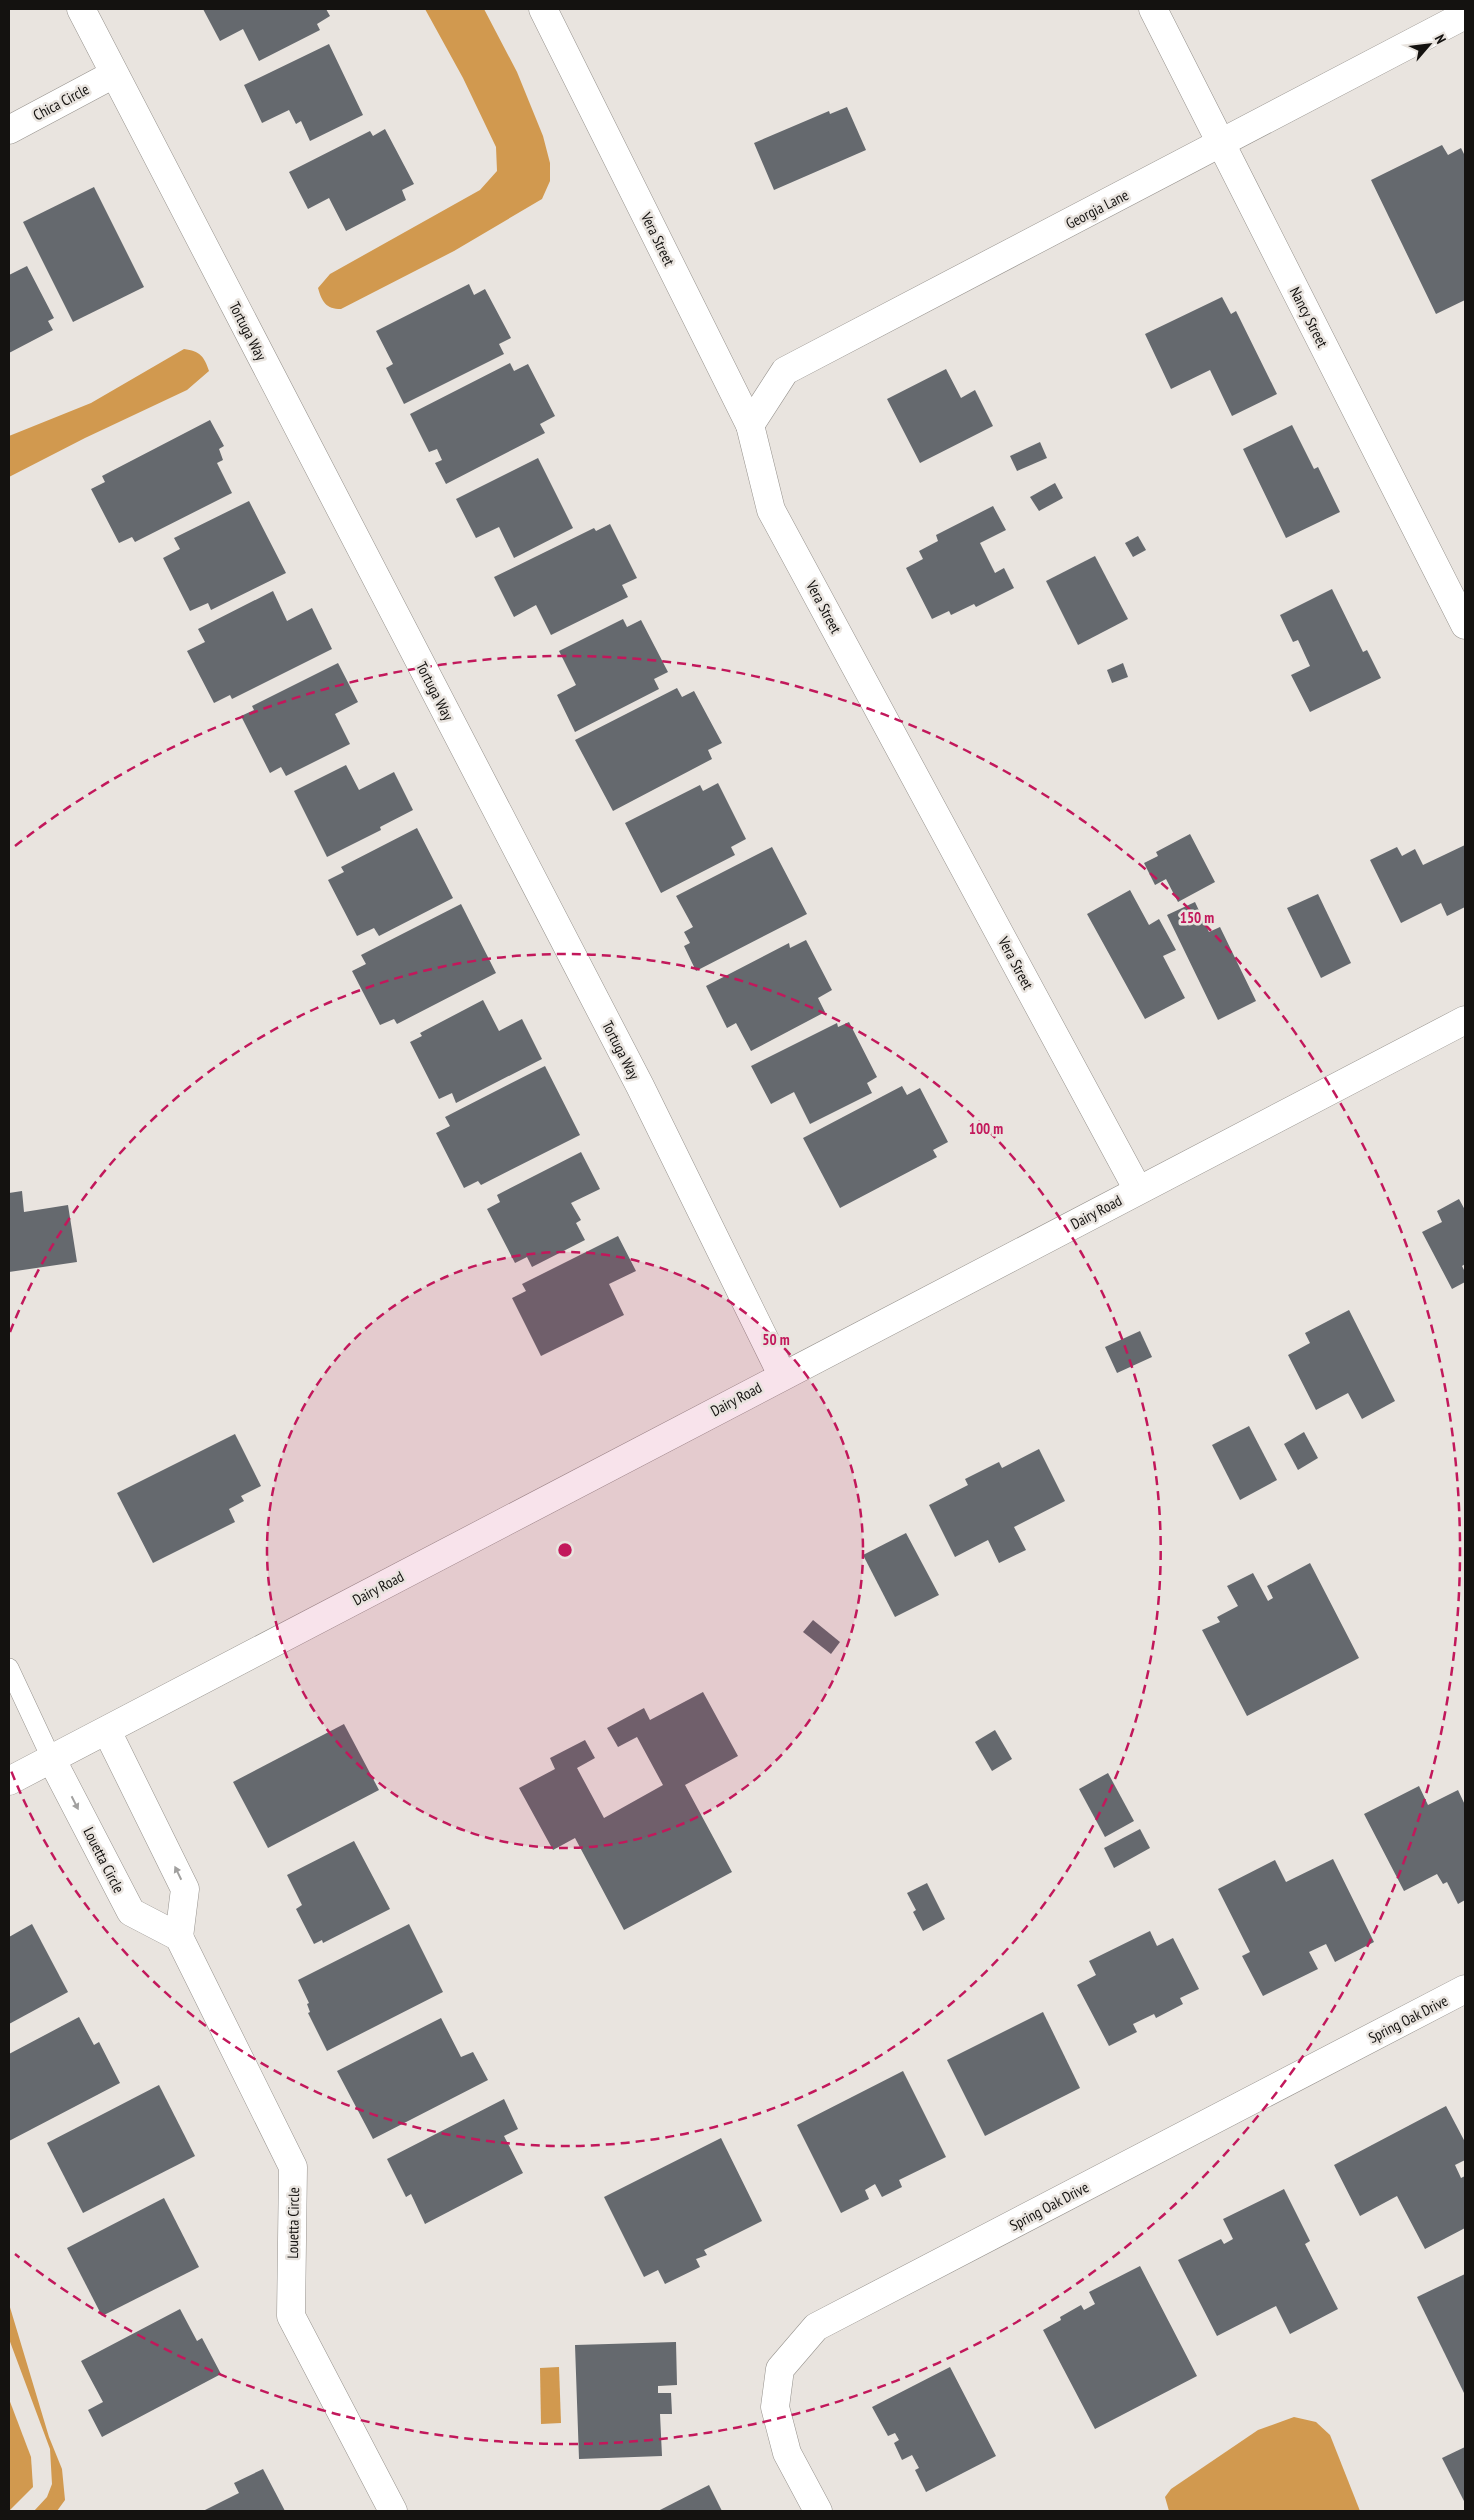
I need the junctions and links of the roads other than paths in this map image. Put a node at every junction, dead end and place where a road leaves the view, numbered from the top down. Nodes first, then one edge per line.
1 (81, 9) edge
2 (543, 9) edge
3 (1153, 9) edge
4 (1465, 14) edge
5 (114, 74) junction
6 (9, 130) edge
7 (1221, 144) junction
8 (750, 425) junction
9 (1465, 625) edge
10 (1465, 1020) edge
11 (1138, 1190) junction
12 (782, 1376) junction
13 (9, 1668) edge
14 (107, 1731) junction
15 (52, 1760) junction
16 (9, 1781) edge
17 (179, 1937) junction
18 (1465, 1989) edge
19 (393, 2511) edge
20 (818, 2511) edge

1 - 5 street, Tortuga Way
2 - 8 street, Vera Street
3 - 7 street, Nancy Street
4 - 7 street, Georgia Lane
5 - 6 street, Chica Circle
5 - 12 street, Tortuga Way
7 - 8 street, Georgia Lane
7 - 9 street, Nancy Street
8 - 11 street, Vera Street
10 - 11 street, Dairy Road
11 - 12 street, Dairy Road
12 - 14 street, Dairy Road
13 - 15 lane
14 - 15 street, Dairy Road
17 -> 14 street
15 - 16 street, Dairy Road
15 -> 17 street, Louetta Circle
17 - 19 street, Louetta Circle
18 - 20 street, Spring Oak Drive

